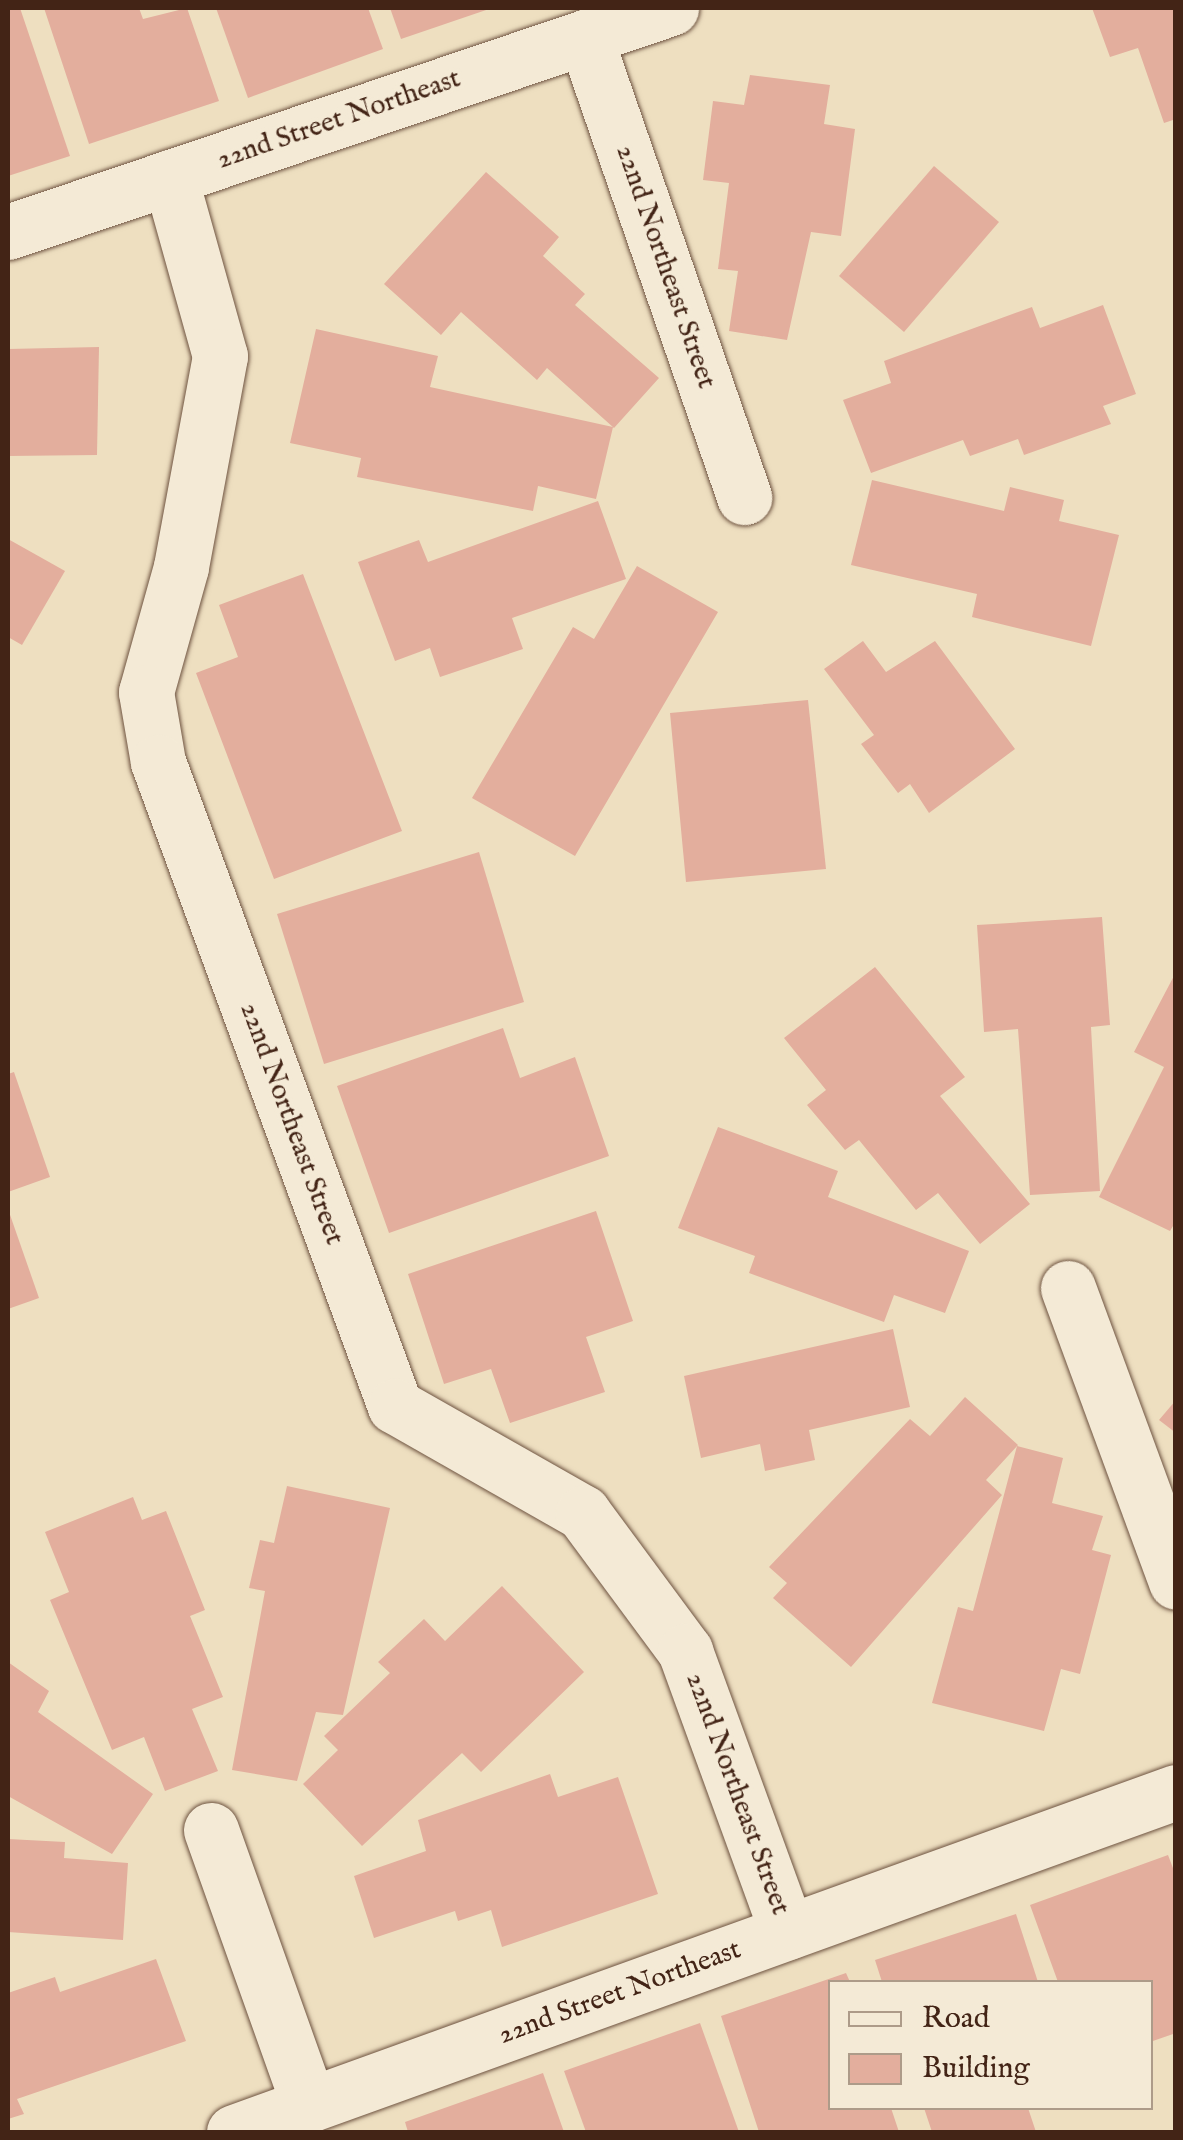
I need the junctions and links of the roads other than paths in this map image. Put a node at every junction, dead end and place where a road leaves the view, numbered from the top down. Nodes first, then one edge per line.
1 (671, 8) edge
2 (585, 37) junction
3 (170, 177) junction
4 (8, 232) edge
5 (744, 497) dead end
6 (1068, 1288) dead end
7 (1176, 1582) edge
8 (1176, 1792) edge
9 (211, 1830) dead end
10 (787, 1932) junction
11 (310, 2105) junction
12 (234, 2132) edge

1 - 2 street, 22nd Street Northeast
2 - 3 street, 22nd Street Northeast
2 - 5 street, 22nd Northeast Street
3 - 4 street, 22nd Street Northeast
3 - 10 street, 22nd Northeast Street
6 - 7 street
8 - 10 street, 22nd Street Northeast
9 - 11 street
10 - 11 street, 22nd Street Northeast
11 - 12 street, 22nd Street Northeast

